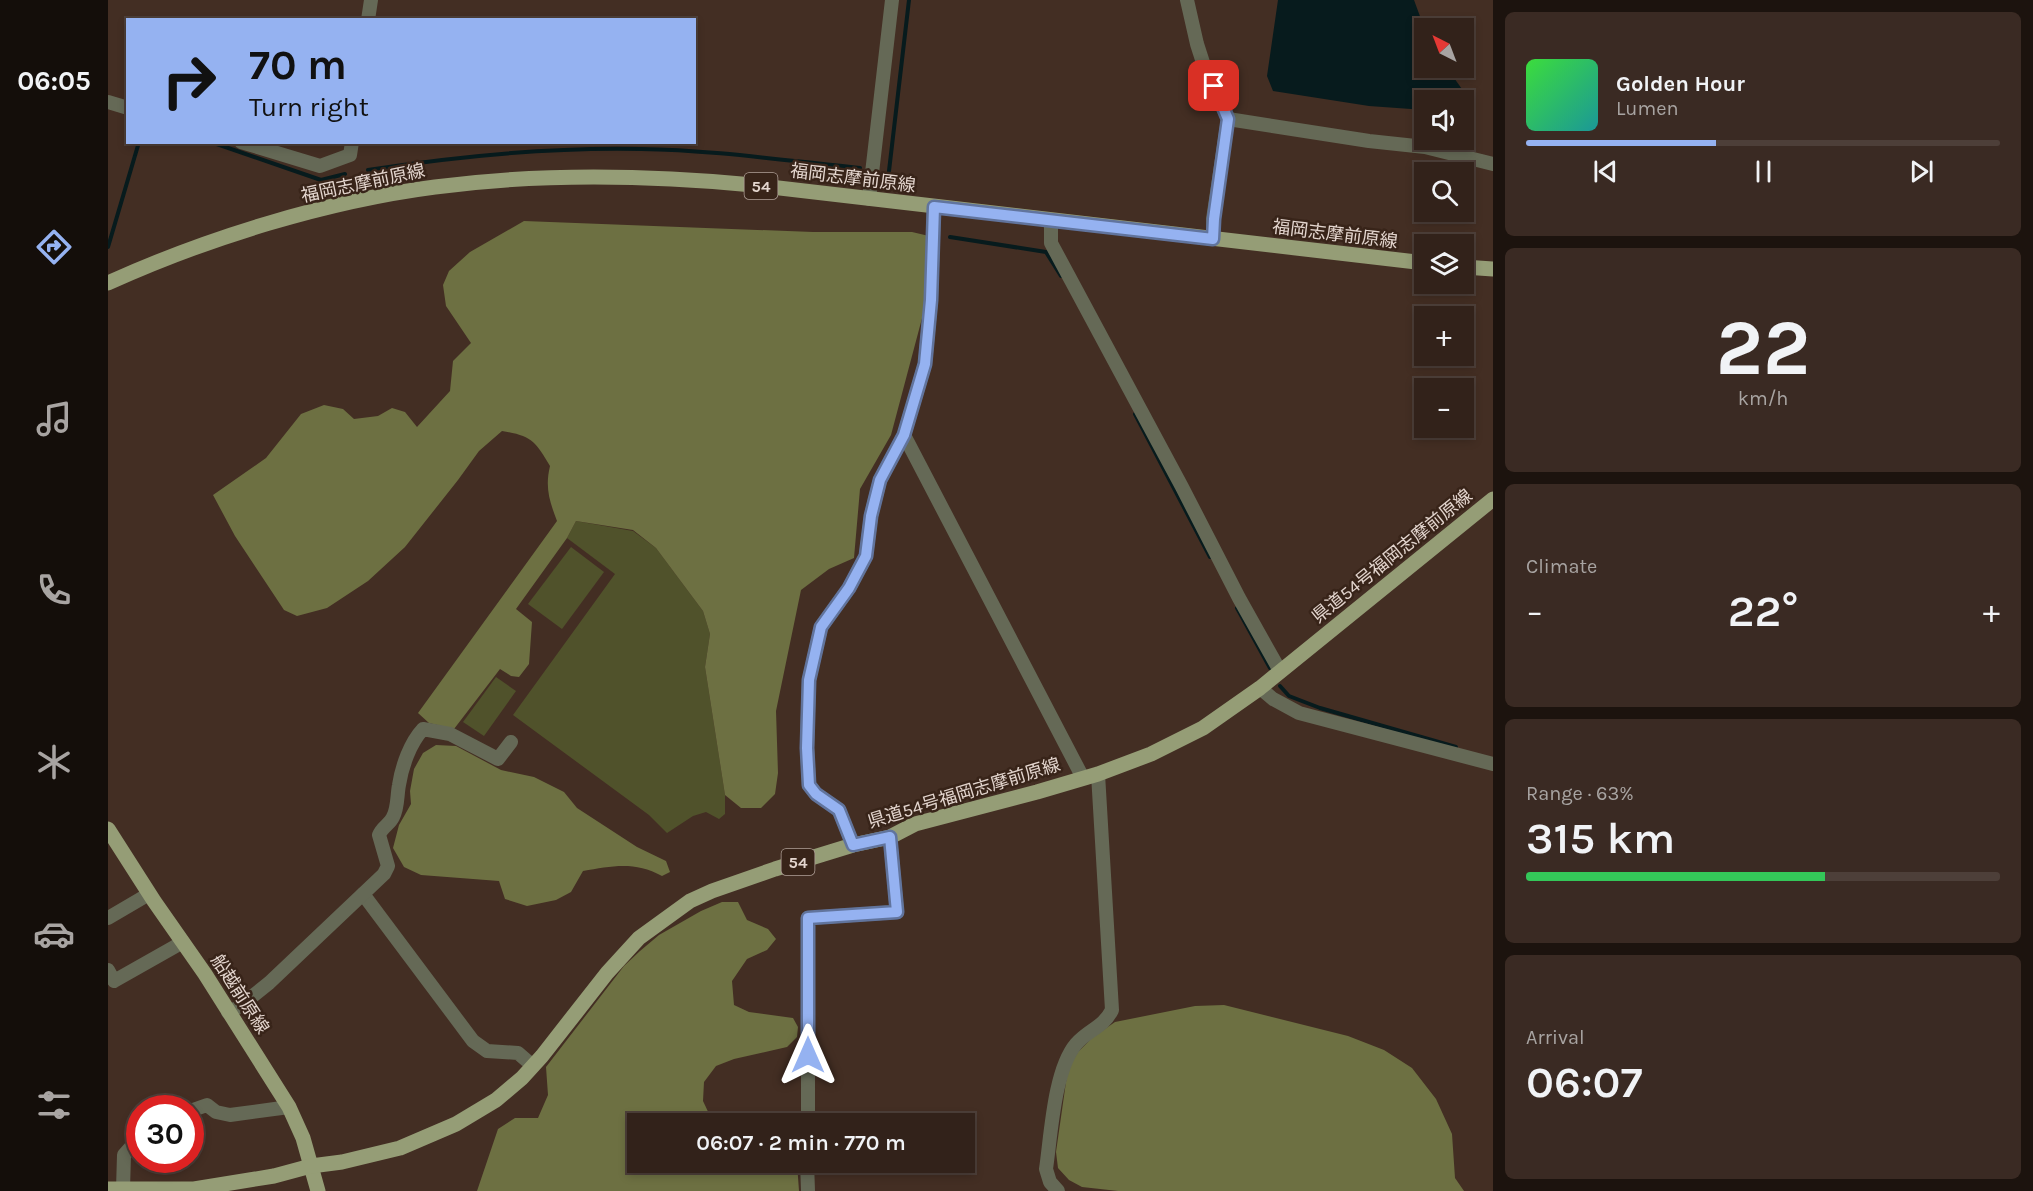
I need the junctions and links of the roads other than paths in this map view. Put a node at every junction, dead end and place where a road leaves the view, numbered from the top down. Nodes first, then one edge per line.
1 (371, 0) edge
2 (892, 0) edge
3 (1187, 0) edge
4 (368, 18) edge
5 (108, 102) edge
6 (126, 107) edge
7 (1228, 119) junction
8 (248, 144) edge
9 (352, 144) edge
10 (1493, 164) edge
11 (869, 199) junction
12 (934, 207) junction
13 (1051, 220) junction
14 (1213, 239) junction
15 (1414, 262) edge
16 (1474, 268) edge
17 (1493, 269) edge
18 (108, 283) edge
19 (904, 435) junction
20 (1493, 499) edge
21 (1280, 671) junction
22 (1260, 688) junction
23 (511, 742) dead end
24 (1493, 764) edge
25 (1090, 776) junction
26 (109, 831) edge
27 (890, 837) junction
28 (853, 845) junction
29 (149, 894) junction
30 (363, 894) junction
31 (108, 918) edge
32 (183, 942) junction
33 (108, 970) edge
34 (228, 1012) junction
35 (533, 1066) junction
36 (204, 1106) edge
37 (289, 1107) junction
38 (808, 1113) edge
39 (126, 1153) edge
40 (311, 1166) junction
41 (807, 1173) edge
42 (116, 1189) edge
43 (318, 1191) edge
44 (808, 1191) edge
45 (1058, 1191) edge

1 - 4 street
2 - 11 street
3 - 7 street
5 - 6 street
7 - 10 street
7 - 14 street
8 - 9 street
11 - 12 main road, 福岡志摩前原線 / 54
11 - 18 main road, 福岡志摩前原線 / 54
12 - 13 main road, 福岡志摩前原線 / 54
12 - 19 street
13 - 14 main road, 福岡志摩前原線 / 54
13 - 21 street
14 - 15 main road, 福岡志摩前原線 / 54
16 - 17 main road
19 - 25 street
19 - 28 street
20 - 21 main road, 県道54号福岡志摩前原線 / 54
21 - 22 main road, 県道54号福岡志摩前原線 / 54
22 - 24 street
22 - 25 main road, 県道54号福岡志摩前原線 / 54
23 - 30 street
25 - 27 main road, 県道54号福岡志摩前原線 / 54
25 - 45 street
26 - 29 main road, 船越前原線
27 - 28 main road, 県道54号福岡志摩前原線 / 54
27 - 38 street
28 - 35 main road, 県道54号福岡志摩前原線 / 54
29 - 31 street
29 - 32 main road, 船越前原線
30 - 34 street
30 - 35 street
32 - 33 street
32 - 34 main road, 船越前原線
34 - 37 main road, 船越前原線
35 - 40 main road, 県道54号福岡志摩前原線 / 54
36 - 37 street
37 - 40 main road, 船越前原線
39 - 42 street
40 - 42 main road, 県道54号福岡志摩前原線 / 54
40 - 43 main road, 船越前原線
41 - 44 street

